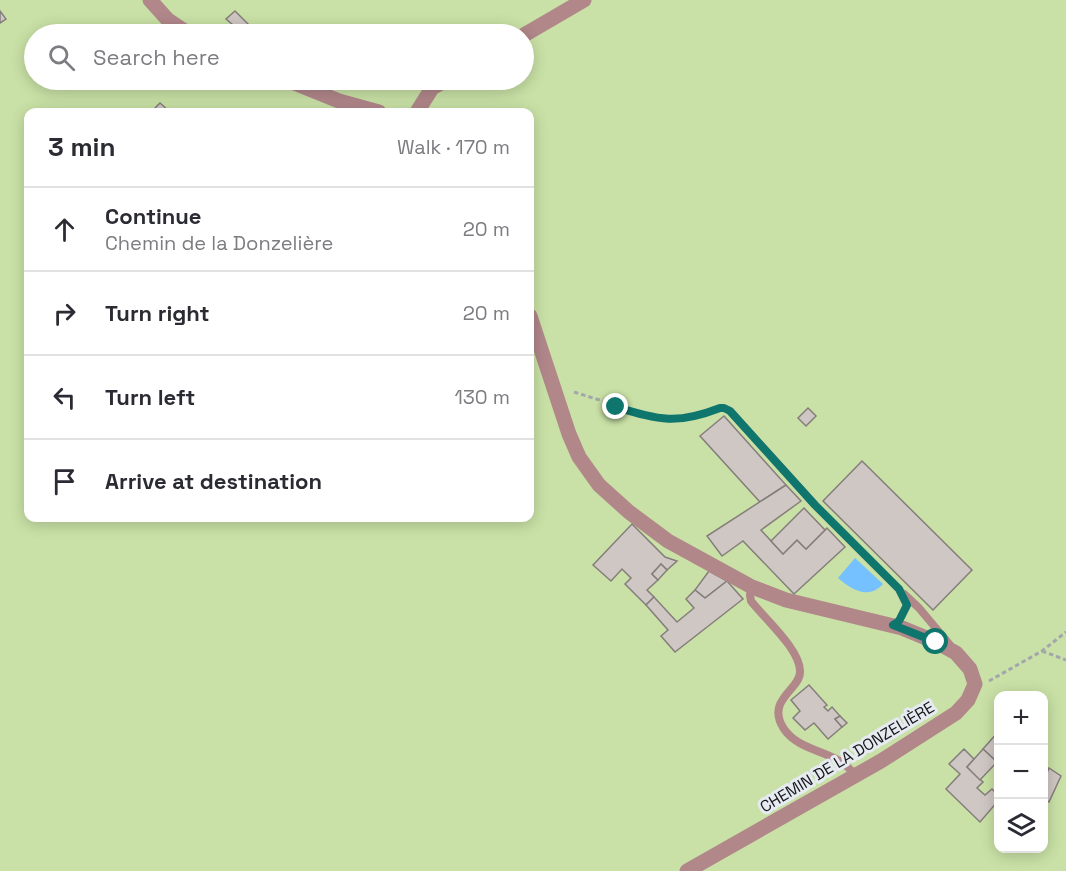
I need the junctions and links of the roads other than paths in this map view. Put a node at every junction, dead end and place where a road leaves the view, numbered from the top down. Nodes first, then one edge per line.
1 (150, 0) edge
2 (584, 0) edge
3 (174, 24) edge
4 (534, 29) edge
5 (312, 90) edge
6 (431, 90) edge
7 (364, 108) edge
8 (420, 108) edge
9 (534, 328) edge
10 (730, 411) road end
11 (752, 586) junction
12 (899, 589) junction
13 (893, 625) junction
14 (957, 653) junction
15 (855, 776) junction
16 (687, 871) edge

1 - 3 street
2 - 4 street
5 - 7 street
6 - 8 street
9 - 11 street
10 - 12 lane
11 - 13 street
11 - 15 lane
12 - 13 lane
12 - 14 lane
13 - 14 street
14 - 15 street, CHEMIN DE LA DONZELIÈRE
15 - 16 street, CHEMIN DE LA DONZELIÈRE

